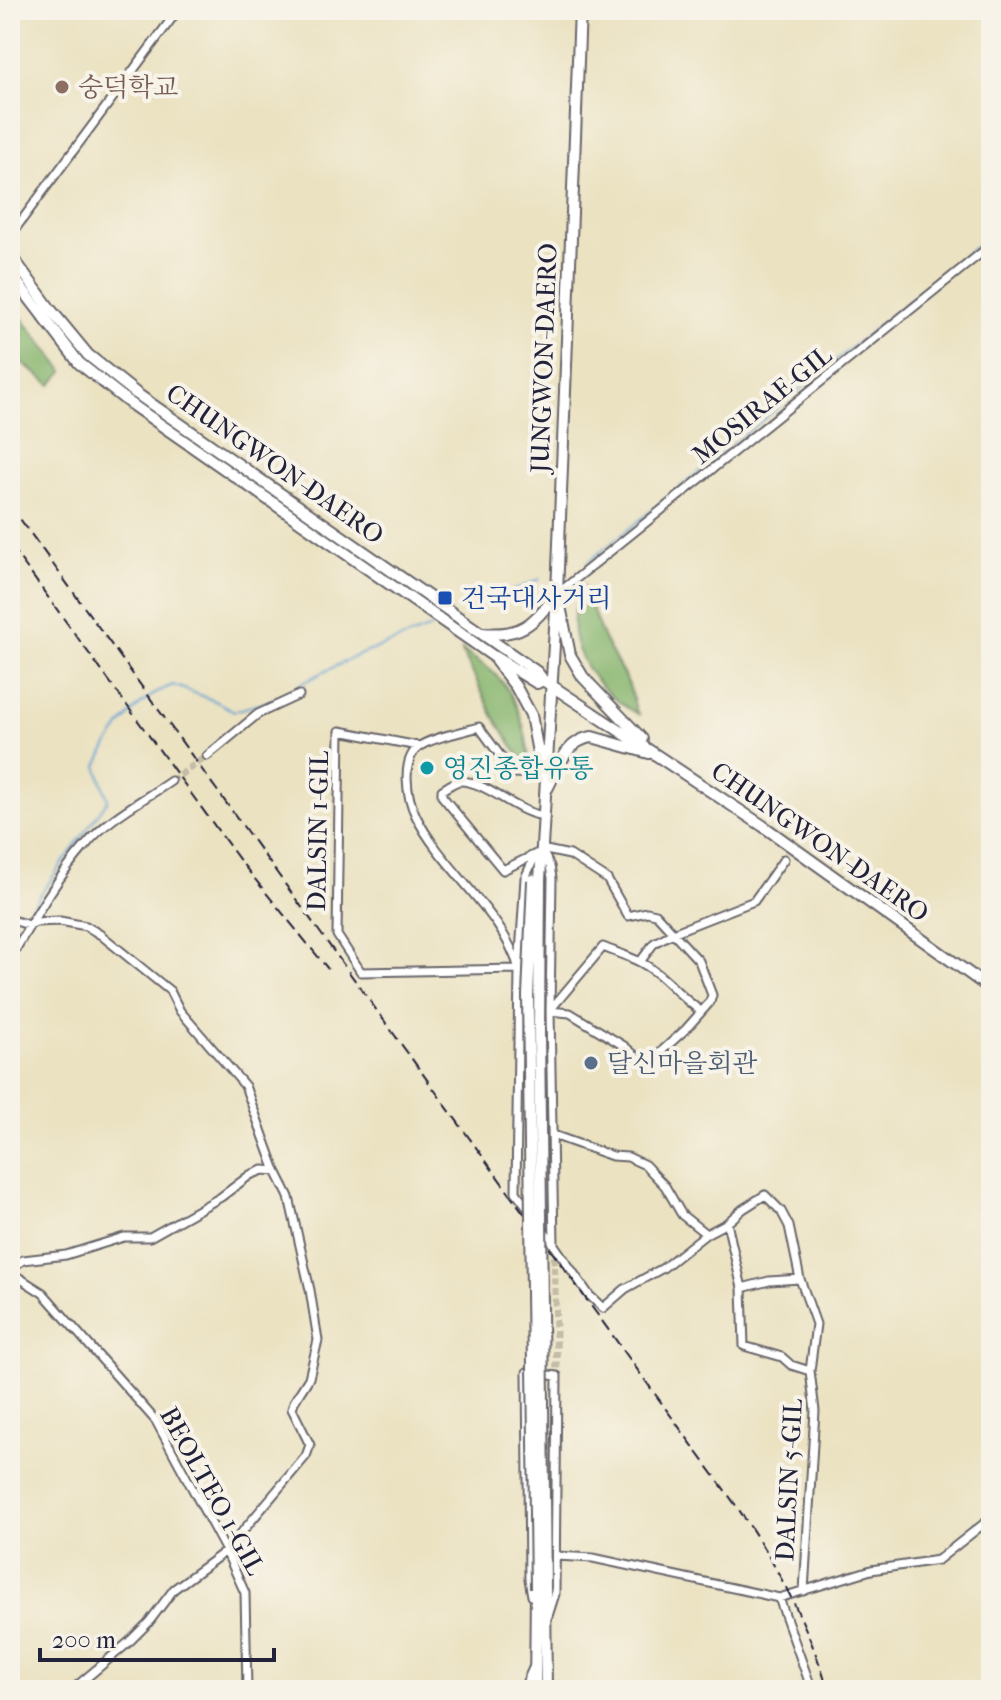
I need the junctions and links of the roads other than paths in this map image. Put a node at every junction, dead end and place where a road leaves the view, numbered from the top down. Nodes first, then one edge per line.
1 (178, 10) edge
2 (580, 10) edge
3 (10, 236) edge
4 (991, 245) edge
5 (10, 254) edge
6 (10, 273) edge
7 (557, 594) junction
8 (480, 633) junction
9 (493, 656) junction
10 (543, 680) junction
11 (553, 686) junction
12 (299, 695) dead end
13 (549, 708) junction
14 (418, 746) junction
15 (207, 756) tunnel mouth
16 (660, 756) junction
17 (542, 774) junction
18 (171, 781) tunnel mouth
19 (544, 794) junction
20 (539, 815) junction
21 (538, 852) junction
22 (784, 859) dead end
23 (12, 920) dead end
24 (29, 925) junction
25 (675, 932) junction
26 (10, 959) edge
27 (640, 962) junction
28 (519, 969) junction
29 (991, 989) edge
30 (550, 1011) junction
31 (701, 1011) junction
32 (553, 1135) junction
33 (276, 1171) junction
34 (727, 1223) junction
35 (706, 1234) junction
36 (554, 1245) junction
37 (10, 1270) edge
38 (800, 1279) junction
39 (742, 1288) junction
40 (810, 1371) junction
41 (991, 1518) edge
42 (226, 1551) junction
43 (556, 1556) junction
44 (540, 1589) junction
45 (804, 1591) junction
46 (779, 1598) junction
47 (536, 1613) junction
48 (545, 1625) junction
49 (535, 1662) junction
50 (72, 1690) edge
51 (247, 1690) edge
52 (523, 1690) edge
53 (535, 1690) edge
54 (546, 1690) edge
55 (812, 1690) edge

1 - 3 street
2 - 7 street, JUNGWON-DAERO
4 - 7 street, MOSIRAE-GIL
5 - 8 street, CHUNGWON-DAERO
6 - 9 street, CHUNGWON-DAERO
7 - 8 street
7 - 11 street, JUNGWON-DAERO
7 - 16 street
8 - 10 street, CHUNGWON-DAERO
9 - 10 street, CHUNGWON-DAERO
9 - 17 street
10 - 11 street, CHUNGWON-DAERO
11 - 13 street, JUNGWON-DAERO
11 - 16 street, CHUNGWON-DAERO
12 - 15 street
13 - 17 street, JUNGWON-DAERO
13 - 19 street, JUNGWON-DAERO
14 - 17 street, DALSIN 1-GIL
14 - 28 street
14 - 28 street, DALSIN 1-GIL
16 - 19 street
16 - 29 street, CHUNGWON-DAERO
17 - 20 street, JUNGWON-DAERO
18 - 24 street
19 - 21 street, JUNGWON-DAERO
20 - 21 street, JUNGWON-DAERO
20 - 21 street
21 - 25 street
21 - 28 street
21 - 30 street
21 - 44 street, JUNGWON-DAERO, bridge
22 - 25 street
23 - 24 street
24 - 26 street
24 - 33 street
25 - 27 street
25 - 31 street
27 - 30 street
27 - 31 street
28 - 36 street
30 - 31 street
30 - 32 street
32 - 35 street
32 - 36 street
33 - 37 street
33 - 42 street
34 - 35 street, DALSIN 5-GIL
34 - 38 street, DALSIN 5-GIL
34 - 39 street, DALSIN 5-GIL
35 - 36 street, DALSIN 5-GIL
37 - 42 street, BEOLTEO 1-GIL
38 - 39 street
38 - 40 street, DALSIN 5-GIL
39 - 40 street, DALSIN 5-GIL
40 - 45 street, DALSIN 5-GIL
41 - 45 street
42 - 50 street
42 - 51 street, BEOLTEO 1-GIL
43 - 46 street
43 - 47 street
43 - 48 street
44 - 47 street
44 - 48 street
45 - 46 street
46 - 55 street
47 - 49 street
48 - 54 street
49 - 52 street
49 - 53 street

